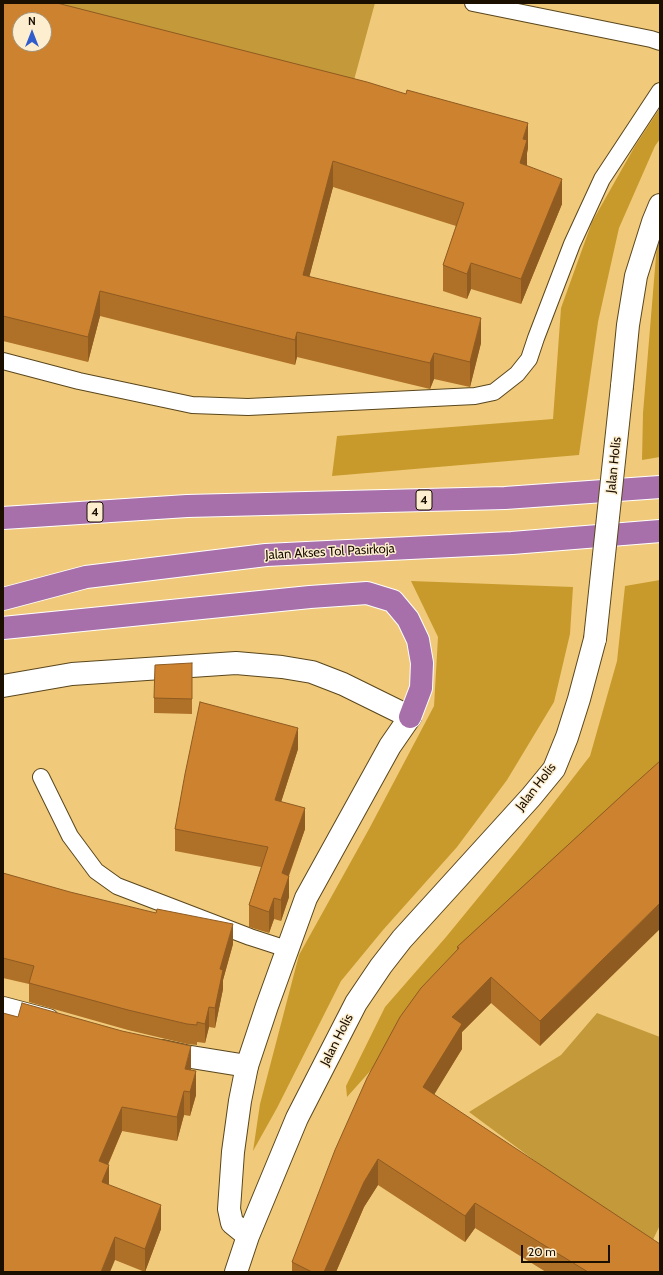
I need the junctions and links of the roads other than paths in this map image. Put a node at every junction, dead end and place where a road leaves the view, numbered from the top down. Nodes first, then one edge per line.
1 (473, 3) edge
2 (660, 42) edge
3 (660, 91) edge
4 (660, 205) edge
5 (3, 361) edge
6 (660, 487) edge
7 (3, 518) edge
8 (660, 532) edge
9 (3, 599) edge
10 (3, 628) edge
11 (3, 686) edge
12 (410, 717) junction
13 (40, 777) dead end
14 (287, 949) junction
15 (3, 1008) edge
16 (64, 1025) edge
17 (140, 1046) edge
18 (247, 1066) junction
19 (248, 1236) junction
20 (236, 1272) edge

1 - 2 lane
3 - 5 lane
4 - 19 street, Jalan Holis, bridge
6 - 7 highway, 4
8 - 9 highway, Jalan Akses Tol Pasirkoja
10 - 12 highway
11 - 12 street
12 - 14 street
13 - 14 lane
14 - 18 street
15 - 16 street
17 - 18 street
18 - 19 street
19 - 20 street, Jalan Holis

